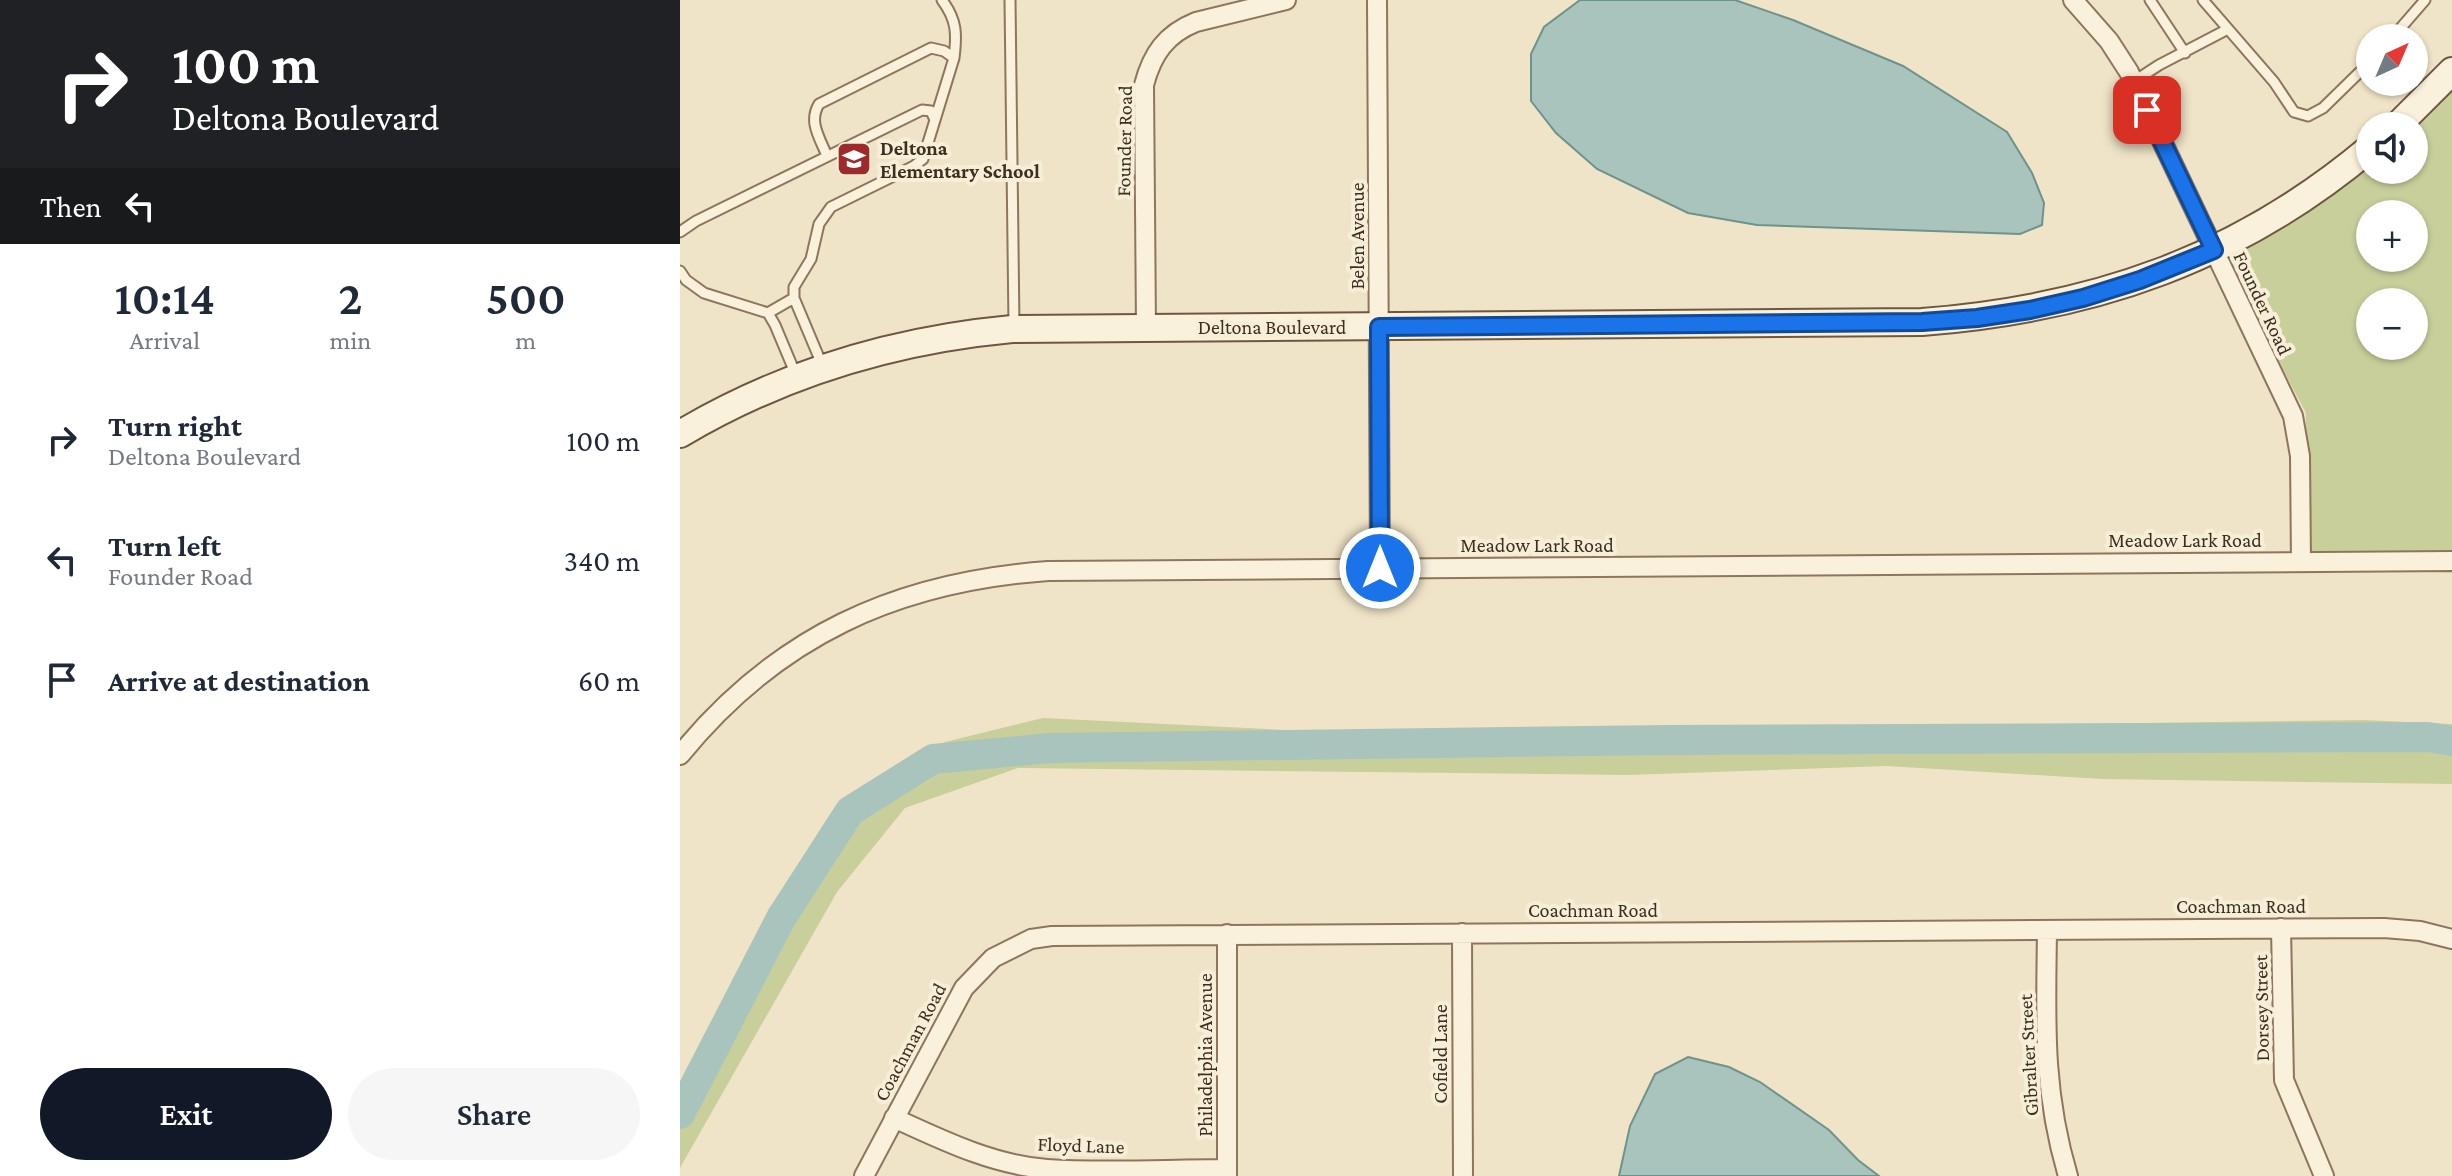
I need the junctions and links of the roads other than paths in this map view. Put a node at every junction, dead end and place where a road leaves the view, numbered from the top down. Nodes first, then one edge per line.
1 (942, 0) edge
2 (1010, 0) edge
3 (1286, 0) edge
4 (1377, 0) edge
5 (2073, 0) edge
6 (2150, 0) edge
7 (2203, 0) edge
8 (2425, 0) edge
9 (2404, 24) edge
10 (2228, 29) junction
11 (2185, 53) junction
12 (954, 58) junction
13 (2452, 71) edge
14 (2356, 76) edge
15 (2133, 82) junction
16 (2411, 112) edge
17 (935, 120) junction
18 (827, 156) junction
19 (2356, 159) edge
20 (680, 232) edge
21 (2214, 250) junction
22 (680, 271) edge
23 (794, 298) junction
24 (768, 313) junction
25 (1379, 327) junction
26 (1146, 328) junction
27 (1014, 329) junction
28 (823, 367) junction
29 (797, 376) junction
30 (680, 434) edge
31 (2452, 561) edge
32 (2301, 562) junction
33 (1380, 568) junction
34 (680, 755) edge
35 (2281, 928) junction
36 (2047, 930) junction
37 (1462, 933) junction
38 (1227, 934) junction
39 (2452, 939) edge
40 (894, 1118) junction
41 (1227, 1172) edge
42 (864, 1176) edge
43 (1463, 1176) edge
44 (2068, 1176) edge
45 (2324, 1176) edge

1 - 12 lane
2 - 27 lane
3 - 26 street, Founder Road
4 - 25 street, Belen Avenue
5 - 15 street, Founder Road
6 - 11 lane
7 - 10 lane
8 - 9 lane
10 - 11 lane
10 - 14 lane
11 - 15 lane
12 - 17 lane
12 - 18 lane
13 - 16 main road
15 - 21 street, Founder Road
17 - 18 lane
17 - 23 lane
18 - 20 lane
19 - 21 main road, Deltona Boulevard
21 - 25 main road, Deltona Boulevard
21 - 32 street, Founder Road
22 - 24 lane
23 - 24 lane
23 - 28 lane
24 - 29 lane
25 - 26 main road, Deltona Boulevard
25 - 33 street, Belen Avenue
26 - 27 main road, Deltona Boulevard
27 - 28 main road, Deltona Boulevard
28 - 29 main road, Deltona Boulevard
29 - 30 main road, Deltona Boulevard
31 - 32 street, Meadow Lark Road
32 - 33 street, Meadow Lark Road
33 - 34 street, Meadow Lark Road
35 - 36 street, Coachman Road
35 - 39 street, Coachman Road
35 - 45 street, Dorsey Street
36 - 37 street, Coachman Road
36 - 44 street, Gibralter Street
37 - 38 street, Coachman Road
37 - 43 street, Cofield Lane
38 - 40 street, Coachman Road
38 - 41 street, Philadelphia Avenue
40 - 41 street, Floyd Lane
40 - 42 street, Coachman Road

